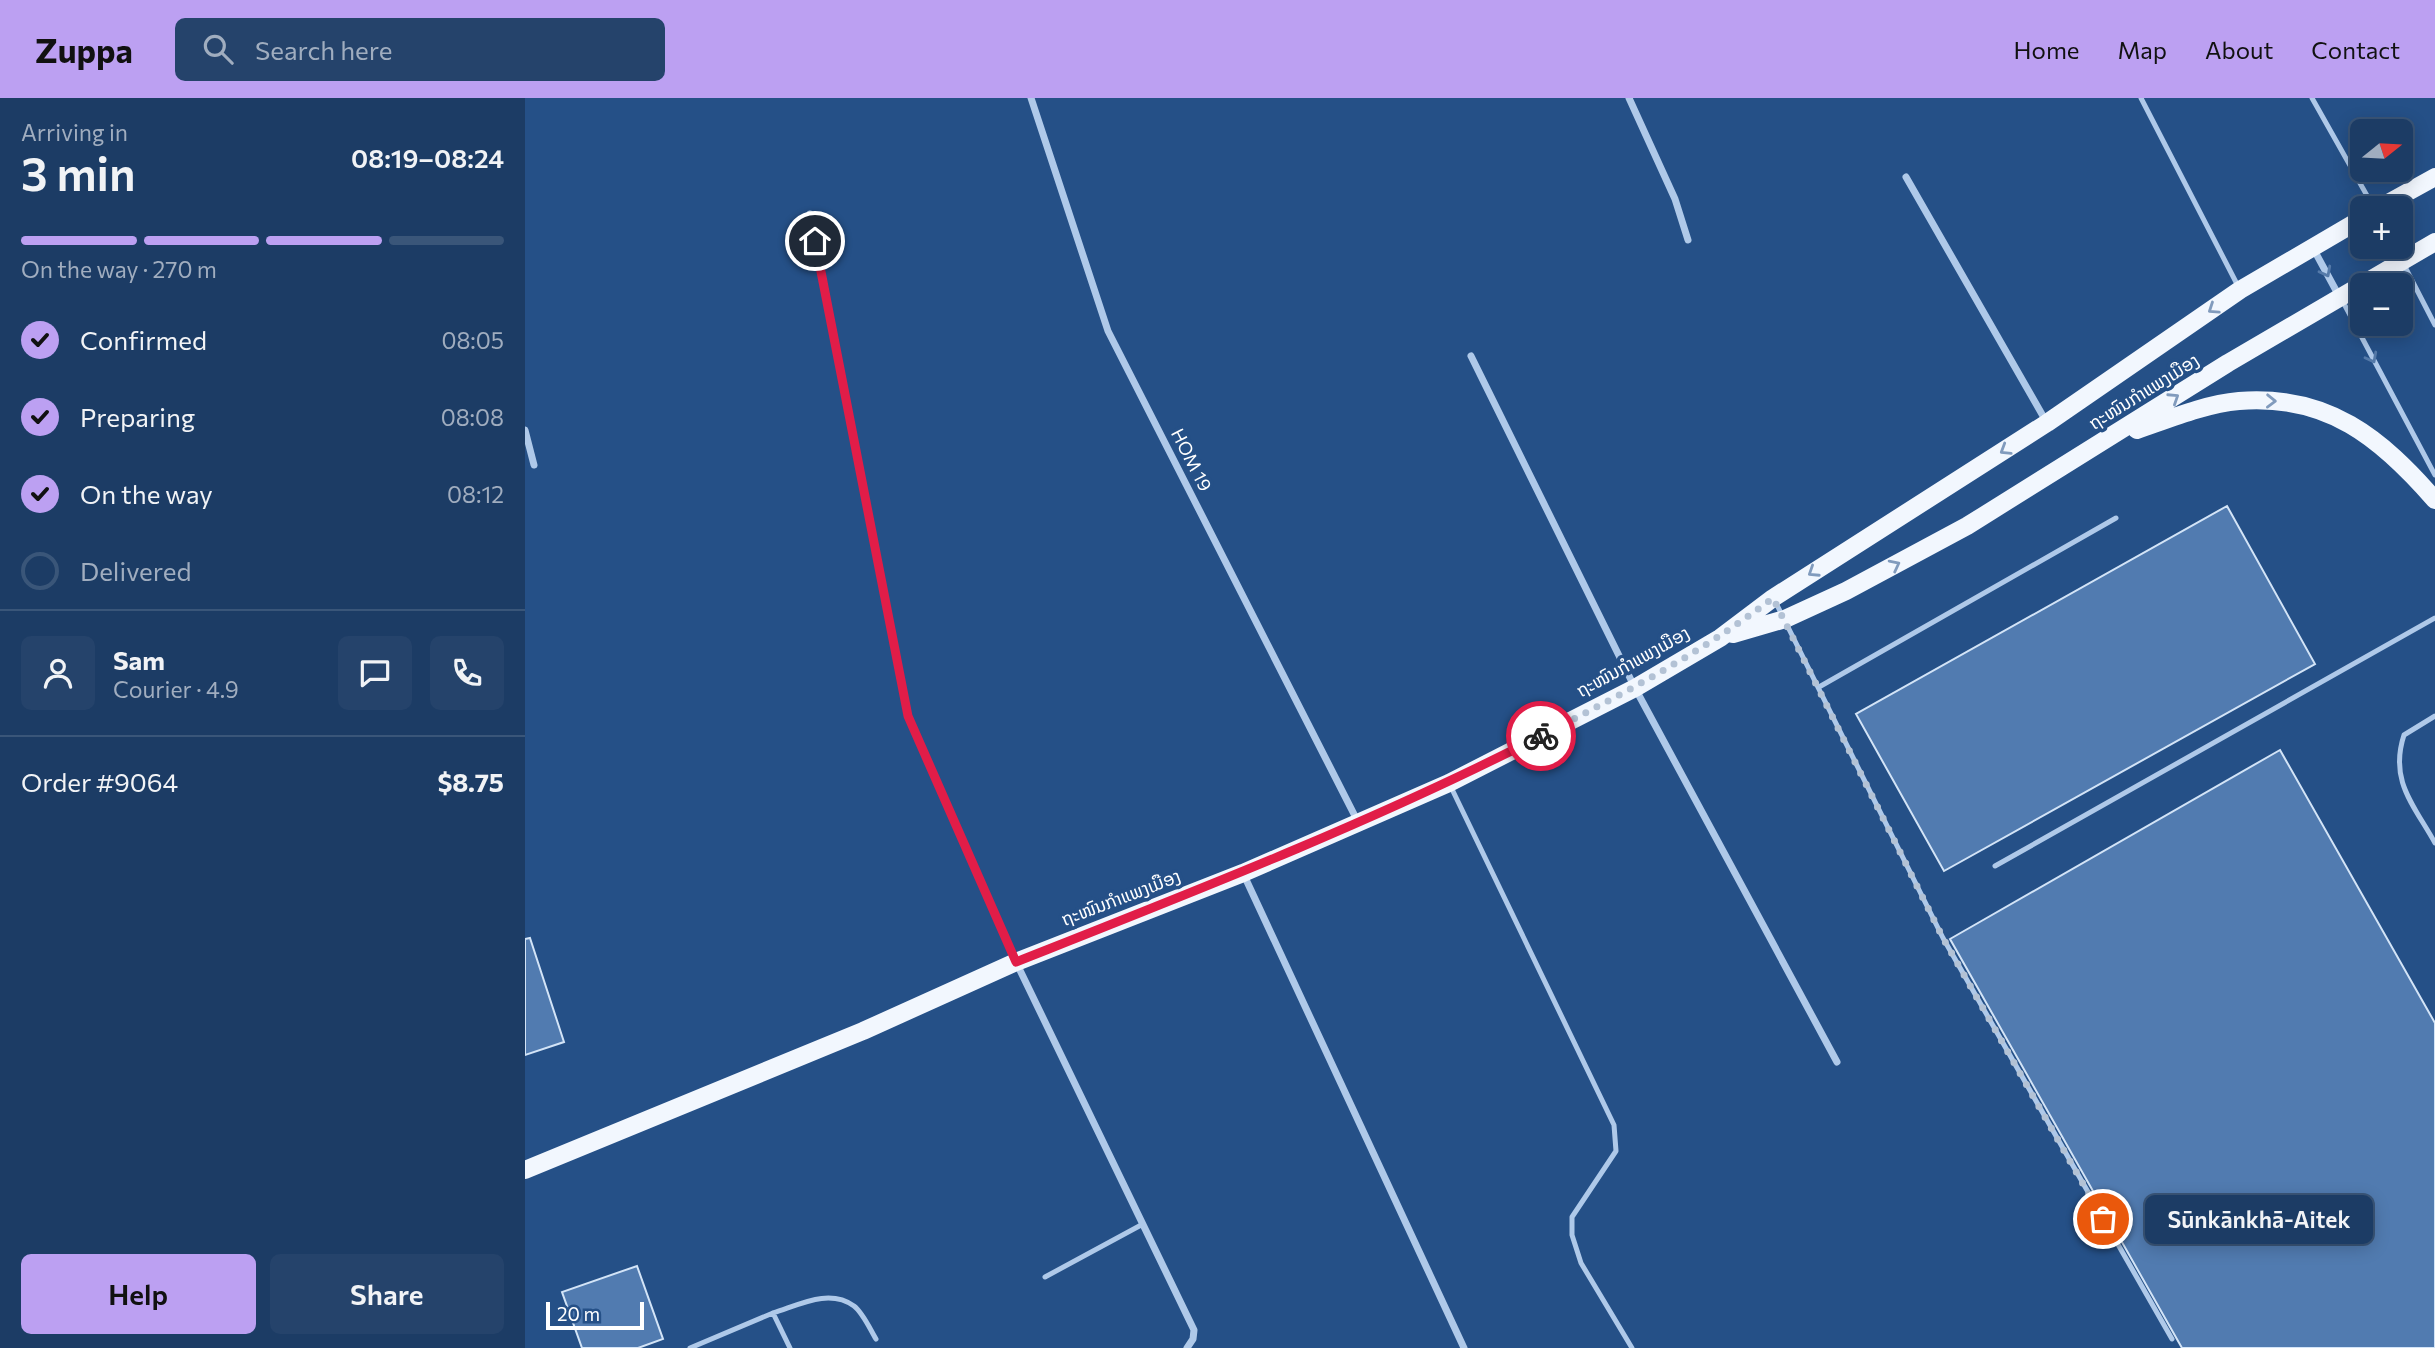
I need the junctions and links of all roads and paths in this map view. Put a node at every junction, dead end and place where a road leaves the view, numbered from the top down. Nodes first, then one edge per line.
1 (1031, 98) edge
2 (1629, 98) edge
3 (2140, 98) edge
4 (2312, 98) edge
5 (1906, 177) dead end
6 (2435, 177) edge
7 (2370, 196) edge
8 (2399, 196) edge
9 (810, 214) dead end
10 (2350, 226) edge
11 (1688, 240) dead end
12 (2435, 242) edge
13 (2313, 247) junction
14 (2413, 249) edge
15 (2391, 259) edge
16 (2401, 259) edge
17 (2240, 290) junction
18 (2340, 297) junction
19 (2435, 326) edge
20 (1471, 356) dead end
21 (2047, 423) junction
22 (525, 430) edge
23 (2110, 438) junction
24 (534, 465) dead end
25 (2435, 475) edge
26 (2435, 500) edge
27 (2116, 518) dead end
28 (1773, 598) junction
29 (2435, 618) edge
30 (1785, 619) junction
31 (1720, 638) junction
32 (1819, 687) junction
33 (1635, 688) junction
34 (2435, 716) edge
35 (1449, 783) junction
36 (1358, 822) junction
37 (2435, 843) edge
38 (1995, 866) dead end
39 (1243, 873) junction
40 (1016, 962) junction
41 (1837, 1062) dead end
42 (525, 1170) edge
43 (1143, 1224) junction
44 (1045, 1277) dead end
45 (773, 1313) junction
46 (876, 1339) dead end
47 (2172, 1339) dead end
48 (690, 1348) edge
49 (790, 1348) edge
50 (1187, 1348) edge
51 (1464, 1348) edge
52 (1632, 1348) edge

1 - 36 street, HOM 19
2 - 11 street
3 - 17 lane
4 - 7 lane
5 - 21 street
6 - 8 main road
9 - 40 street
10 - 13 main road, ຖະໜົນກຳແພງເມືອງ
12 - 14 main road, ຖະໜົນກຳແພງເມືອງ
13 - 17 main road, ຖະໜົນກຳແພງເມືອງ
13 -> 18 street
15 - 18 main road, ຖະໜົນກຳແພງເມືອງ
16 - 19 lane
17 -> 21 main road, ຖະໜົນກຳແພງເມືອງ
23 -> 18 main road, ຖະໜົນກຳແພງເມືອງ
18 -> 25 lane
20 - 33 street
21 -> 28 main road, ຖະໜົນກຳແພງເມືອງ
22 - 24 street
23 -> 26 main road
30 -> 23 main road, ຖະໜົນກຳແພງເມືອງ
27 - 32 lane
28 - 30 lane
28 - 31 main road, ຖະໜົນກຳແພງເມືອງ
29 - 38 lane
30 - 31 main road, ຖະໜົນກຳແພງເມືອງ
30 - 32 lane
31 - 33 main road, ຖະໜົນກຳແພງເມືອງ
32 - 47 lane
33 - 35 main road, ຖະໜົນກຳແພງເມືອງ
33 - 41 street
34 - 37 lane
35 - 36 main road, ຖະໜົນກຳແພງເມືອງ
35 - 52 lane
36 - 39 main road, ຖະໜົນກຳແພງເມືອງ
39 - 40 main road, ຖະໜົນກຳແພງເມືອງ
39 - 51 street
40 - 42 main road, ຖະໜົນກຳແພງເມືອງ
40 - 43 street
43 - 44 lane
43 - 50 street
45 - 46 lane
45 - 48 lane
45 - 49 lane

